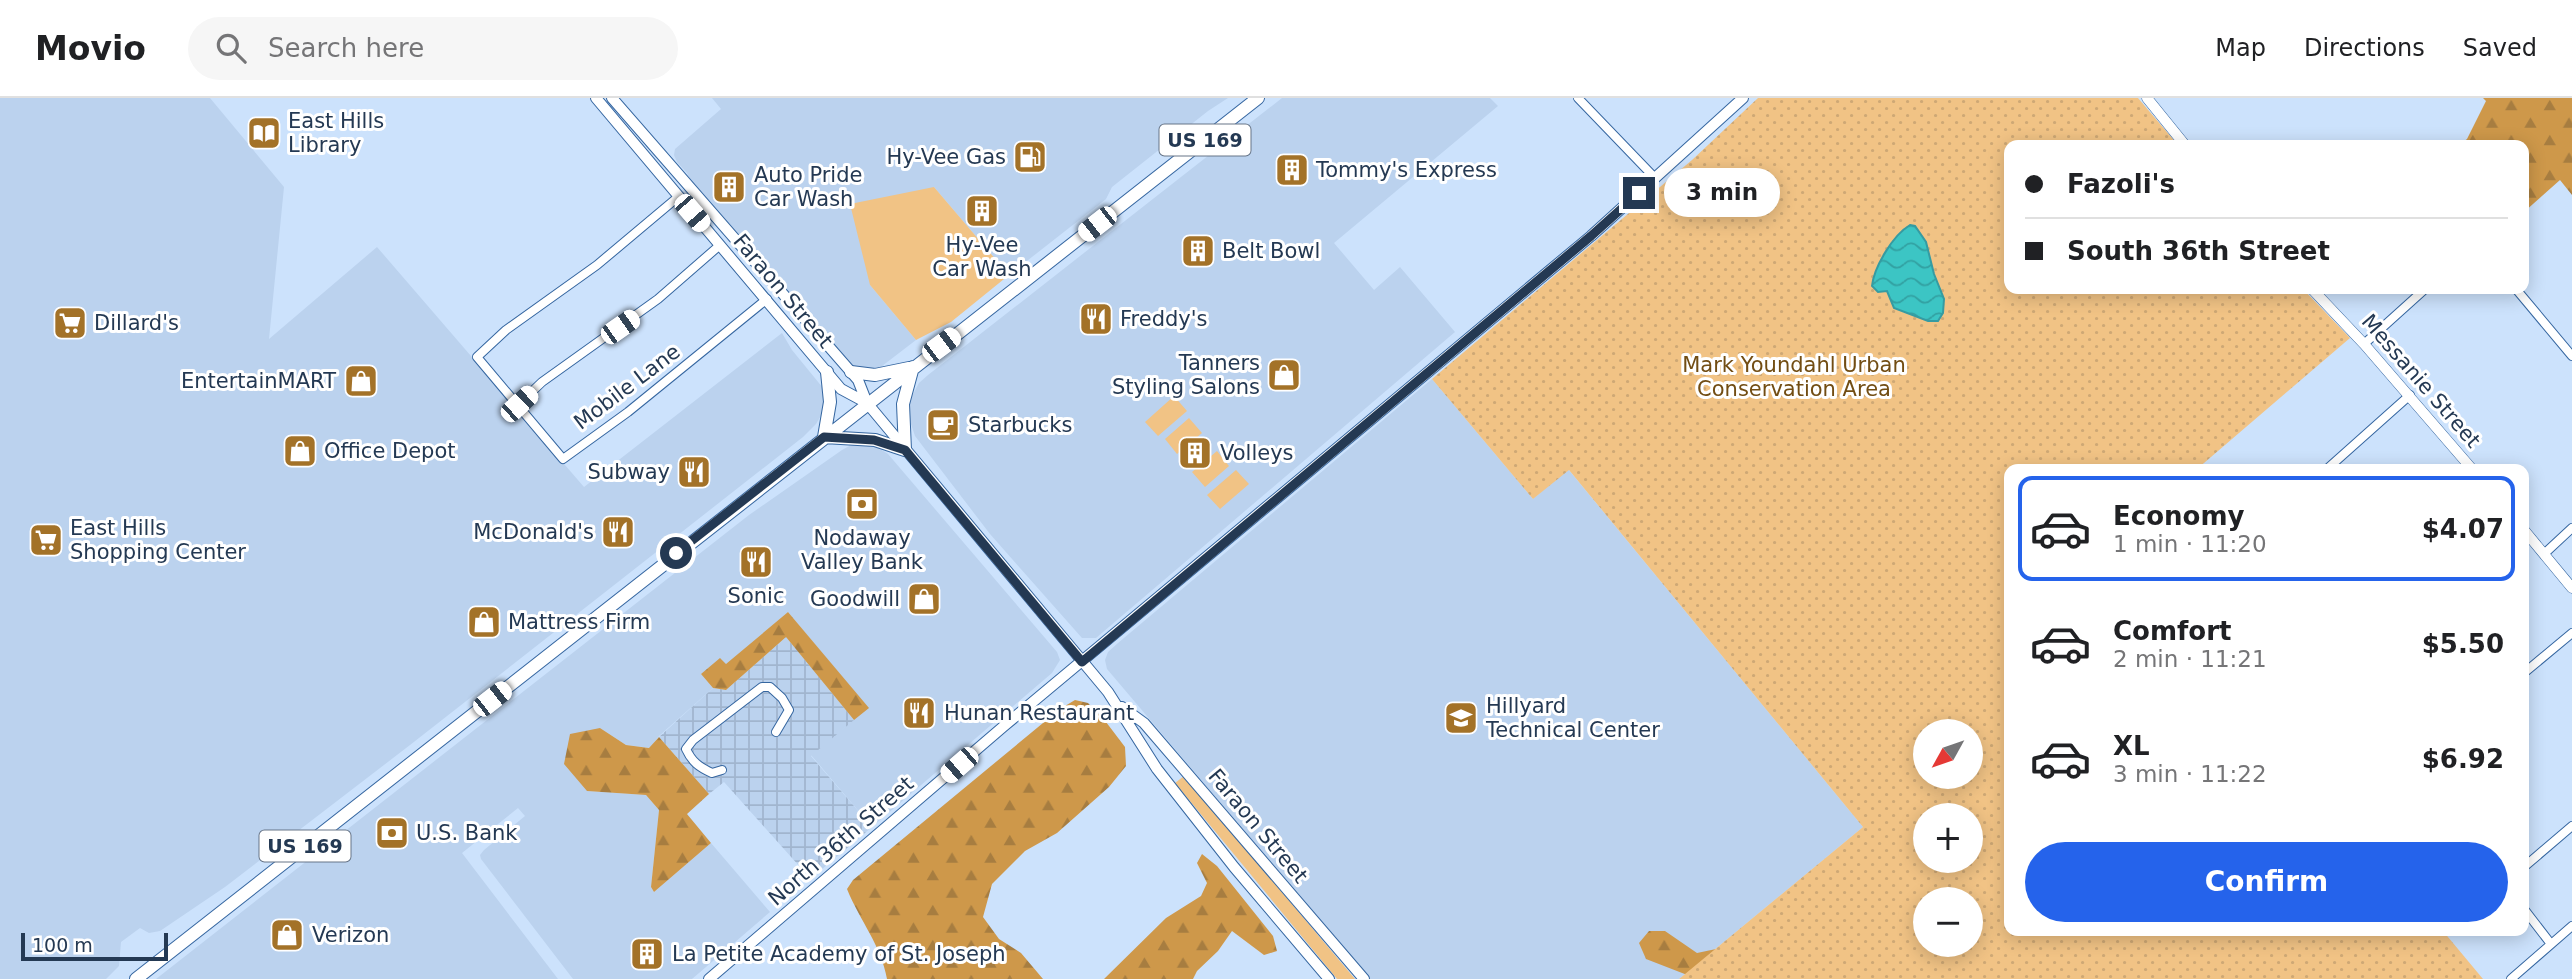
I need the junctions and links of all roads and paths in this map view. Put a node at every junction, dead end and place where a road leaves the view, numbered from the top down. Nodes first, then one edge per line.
1 (596, 98) edge
2 (612, 98) edge
3 (1258, 98) edge
4 (1578, 98) edge
5 (1744, 98) edge
6 (2147, 98) edge
7 (2181, 140) edge
8 (1655, 178) junction
9 (678, 197) junction
10 (720, 245) junction
11 (2317, 294) edge
12 (2419, 294) edge
13 (2520, 294) edge
14 (767, 299) junction
15 (2364, 344) junction
16 (2572, 356) edge
17 (913, 367) junction
18 (827, 372) junction
19 (851, 372) junction
20 (2410, 395) junction
21 (867, 403) junction
22 (519, 404) junction
23 (824, 437) junction
24 (905, 450) junction
25 (2333, 464) edge
26 (2468, 464) edge
27 (2572, 528) edge
28 (2529, 536) edge
29 (2544, 554) junction
30 (2572, 588) edge
31 (2572, 633) edge
32 (1082, 662) junction
33 (2529, 669) edge
34 (1118, 704) junction
35 (776, 732) dead end
36 (722, 771) dead end
37 (2572, 826) edge
38 (2529, 863) edge
39 (2529, 915) edge
40 (2572, 926) edge
41 (2551, 944) junction
42 (136, 979) edge
43 (709, 979) edge
44 (1329, 979) edge
45 (1364, 979) edge
46 (2511, 979) edge

1 - 9 main road, Faraon Street
2 - 19 main road, Faraon Street
3 - 17 main road, US 169
4 - 8 street
5 - 8 main road, North 36th Street
6 - 7 street
8 - 32 main road, North 36th Street
9 - 10 main road, Faraon Street
9 - 22 street, Mobile Lane
10 - 14 main road, Faraon Street
10 - 22 street
11 - 15 street, Messanie Street
12 - 15 street
13 - 16 street
14 - 18 main road, Faraon Street
14 - 22 street, Mobile Lane
15 - 20 street, Messanie Street
17 - 19 main road
17 - 21 main road, US 169
17 - 24 main road
18 - 21 main road, Faraon Street
18 - 23 main road
19 - 21 main road, Faraon Street
20 - 25 street
20 - 26 street, Messanie Street
21 - 23 main road, US 169
21 - 24 main road, Faraon Street
23 - 24 main road
23 - 42 main road, US 169
24 - 32 main road, Faraon Street
27 - 29 street
28 - 29 street
29 - 30 street
31 - 33 street
32 - 34 main road, Faraon Street
32 - 43 main road, North 36th Street
34 - 44 main road, Faraon Street
34 - 45 main road, Faraon Street
35 - 36 street
37 - 38 street
39 - 41 street
40 - 41 street
41 - 46 street

